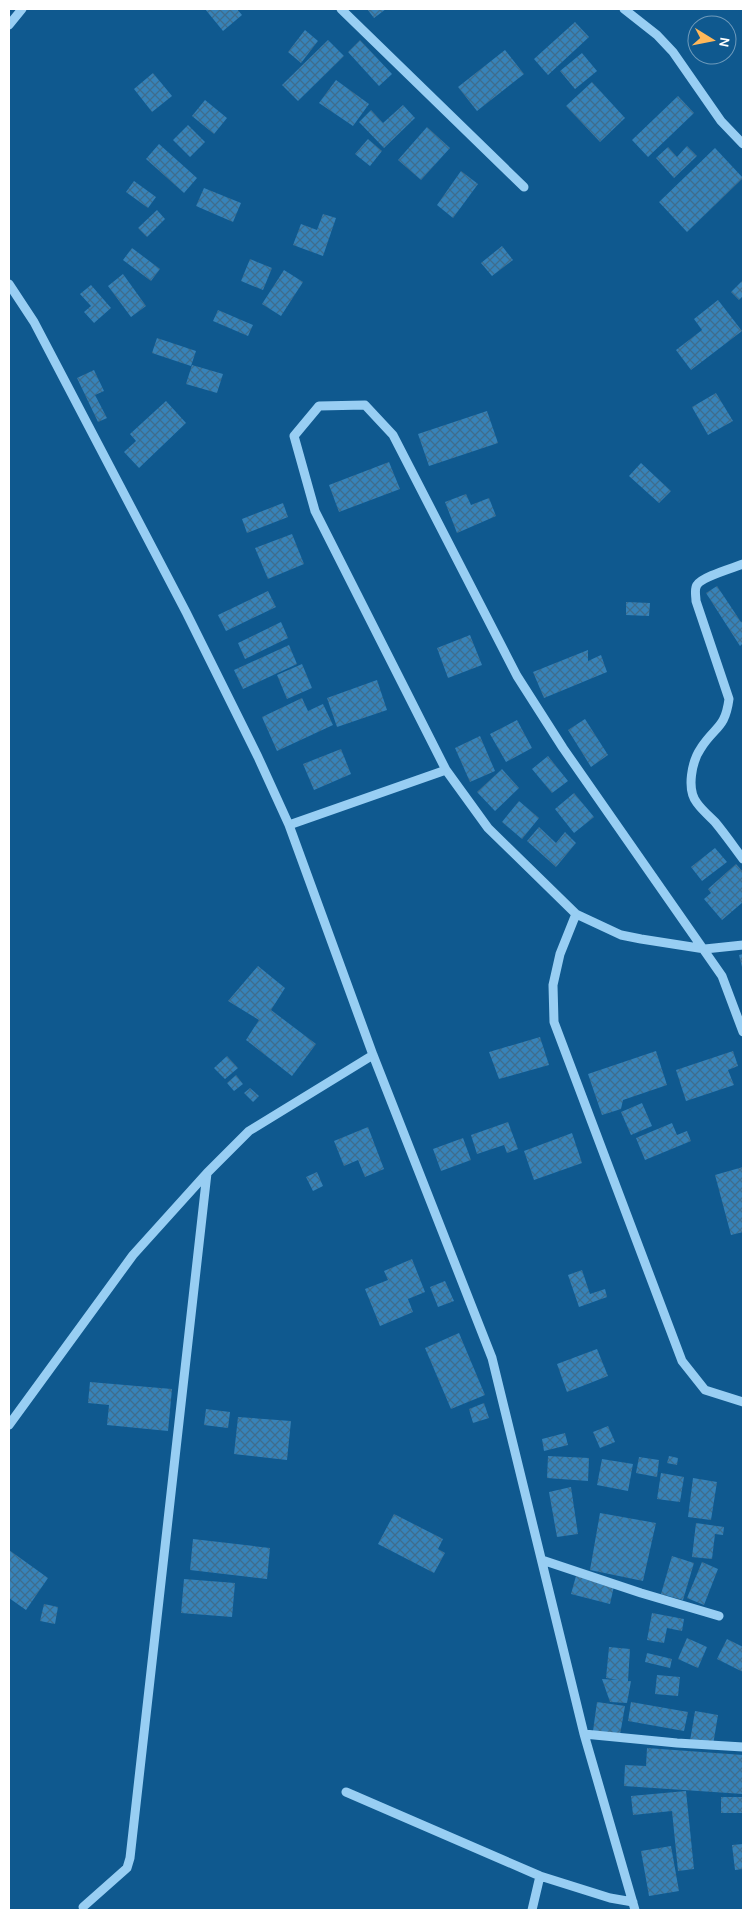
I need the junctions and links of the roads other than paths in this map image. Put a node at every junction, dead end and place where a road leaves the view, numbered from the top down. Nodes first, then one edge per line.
1 (22, 9) edge
2 (341, 9) edge
3 (624, 9) edge
4 (9, 25) edge
5 (743, 144) edge
6 (524, 187) dead end
7 (9, 284) edge
8 (743, 564) edge
9 (446, 770) junction
10 (289, 825) junction
11 (743, 859) edge
12 (576, 914) junction
13 (743, 945) edge
14 (705, 949) junction
15 (743, 1032) edge
16 (373, 1055) junction
17 (207, 1173) junction
18 (743, 1402) edge
19 (9, 1425) edge
20 (542, 1560) junction
21 (719, 1616) dead end
22 (584, 1734) junction
23 (743, 1746) edge
24 (346, 1792) dead end
25 (540, 1876) junction
26 (634, 1906) edge
27 (83, 1907) dead end
28 (532, 1910) edge

1 - 4 street
2 - 6 street
3 - 5 street
7 - 10 street
8 - 11 street
9 - 10 street
9 - 12 street
9 - 14 street
10 - 16 street
12 - 14 street
12 - 18 street
13 - 14 street
14 - 15 street
16 - 17 street
16 - 20 street
17 - 19 street
17 - 27 street
20 - 21 street
20 - 22 street
22 - 23 street
22 - 26 street
24 - 25 street
25 - 26 street
25 - 28 street

